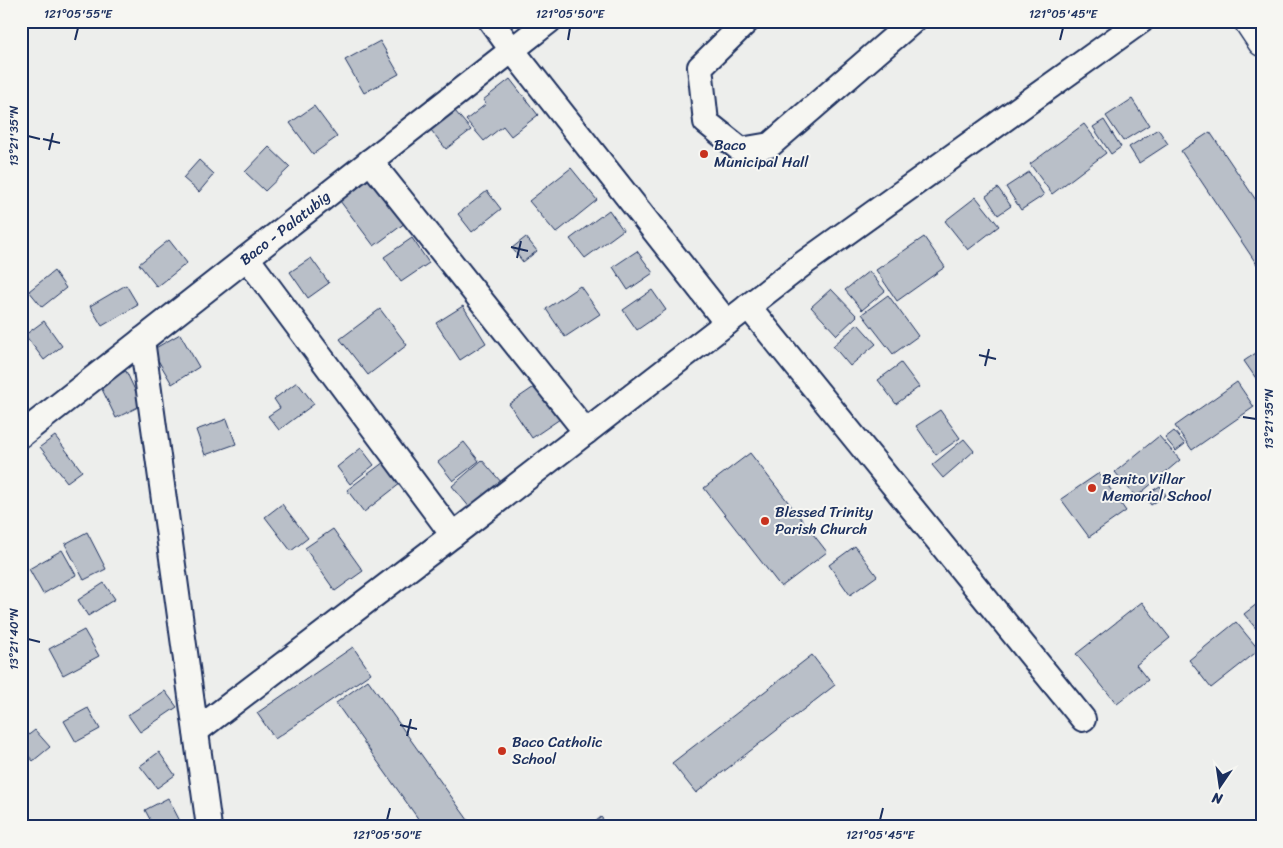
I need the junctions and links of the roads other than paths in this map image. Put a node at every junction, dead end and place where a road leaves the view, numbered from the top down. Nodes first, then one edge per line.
1 (491, 21) edge
2 (549, 21) edge
3 (747, 21) edge
4 (913, 21) edge
5 (1141, 21) edge
6 (1248, 21) edge
7 (1262, 42) edge
8 (512, 50) junction
9 (370, 161) junction
10 (247, 258) junction
11 (748, 306) junction
12 (727, 323) junction
13 (142, 340) junction
14 (586, 432) junction
15 (21, 435) edge
16 (453, 535) junction
17 (1083, 719) dead end
18 (196, 731) junction
19 (209, 827) edge

1 - 8 street
2 - 8 street, Baco - Palatubig
3 - 4 street
5 - 11 street
6 - 7 main road
8 - 9 street, Baco - Palatubig
8 - 12 street
9 - 10 street, Baco - Palatubig
9 - 14 street
10 - 13 street, Baco - Palatubig
10 - 16 street
11 - 12 street
11 - 17 street
12 - 14 street
13 - 15 street, Baco - Palatubig
13 - 18 street
14 - 16 street
16 - 18 street
18 - 19 street

